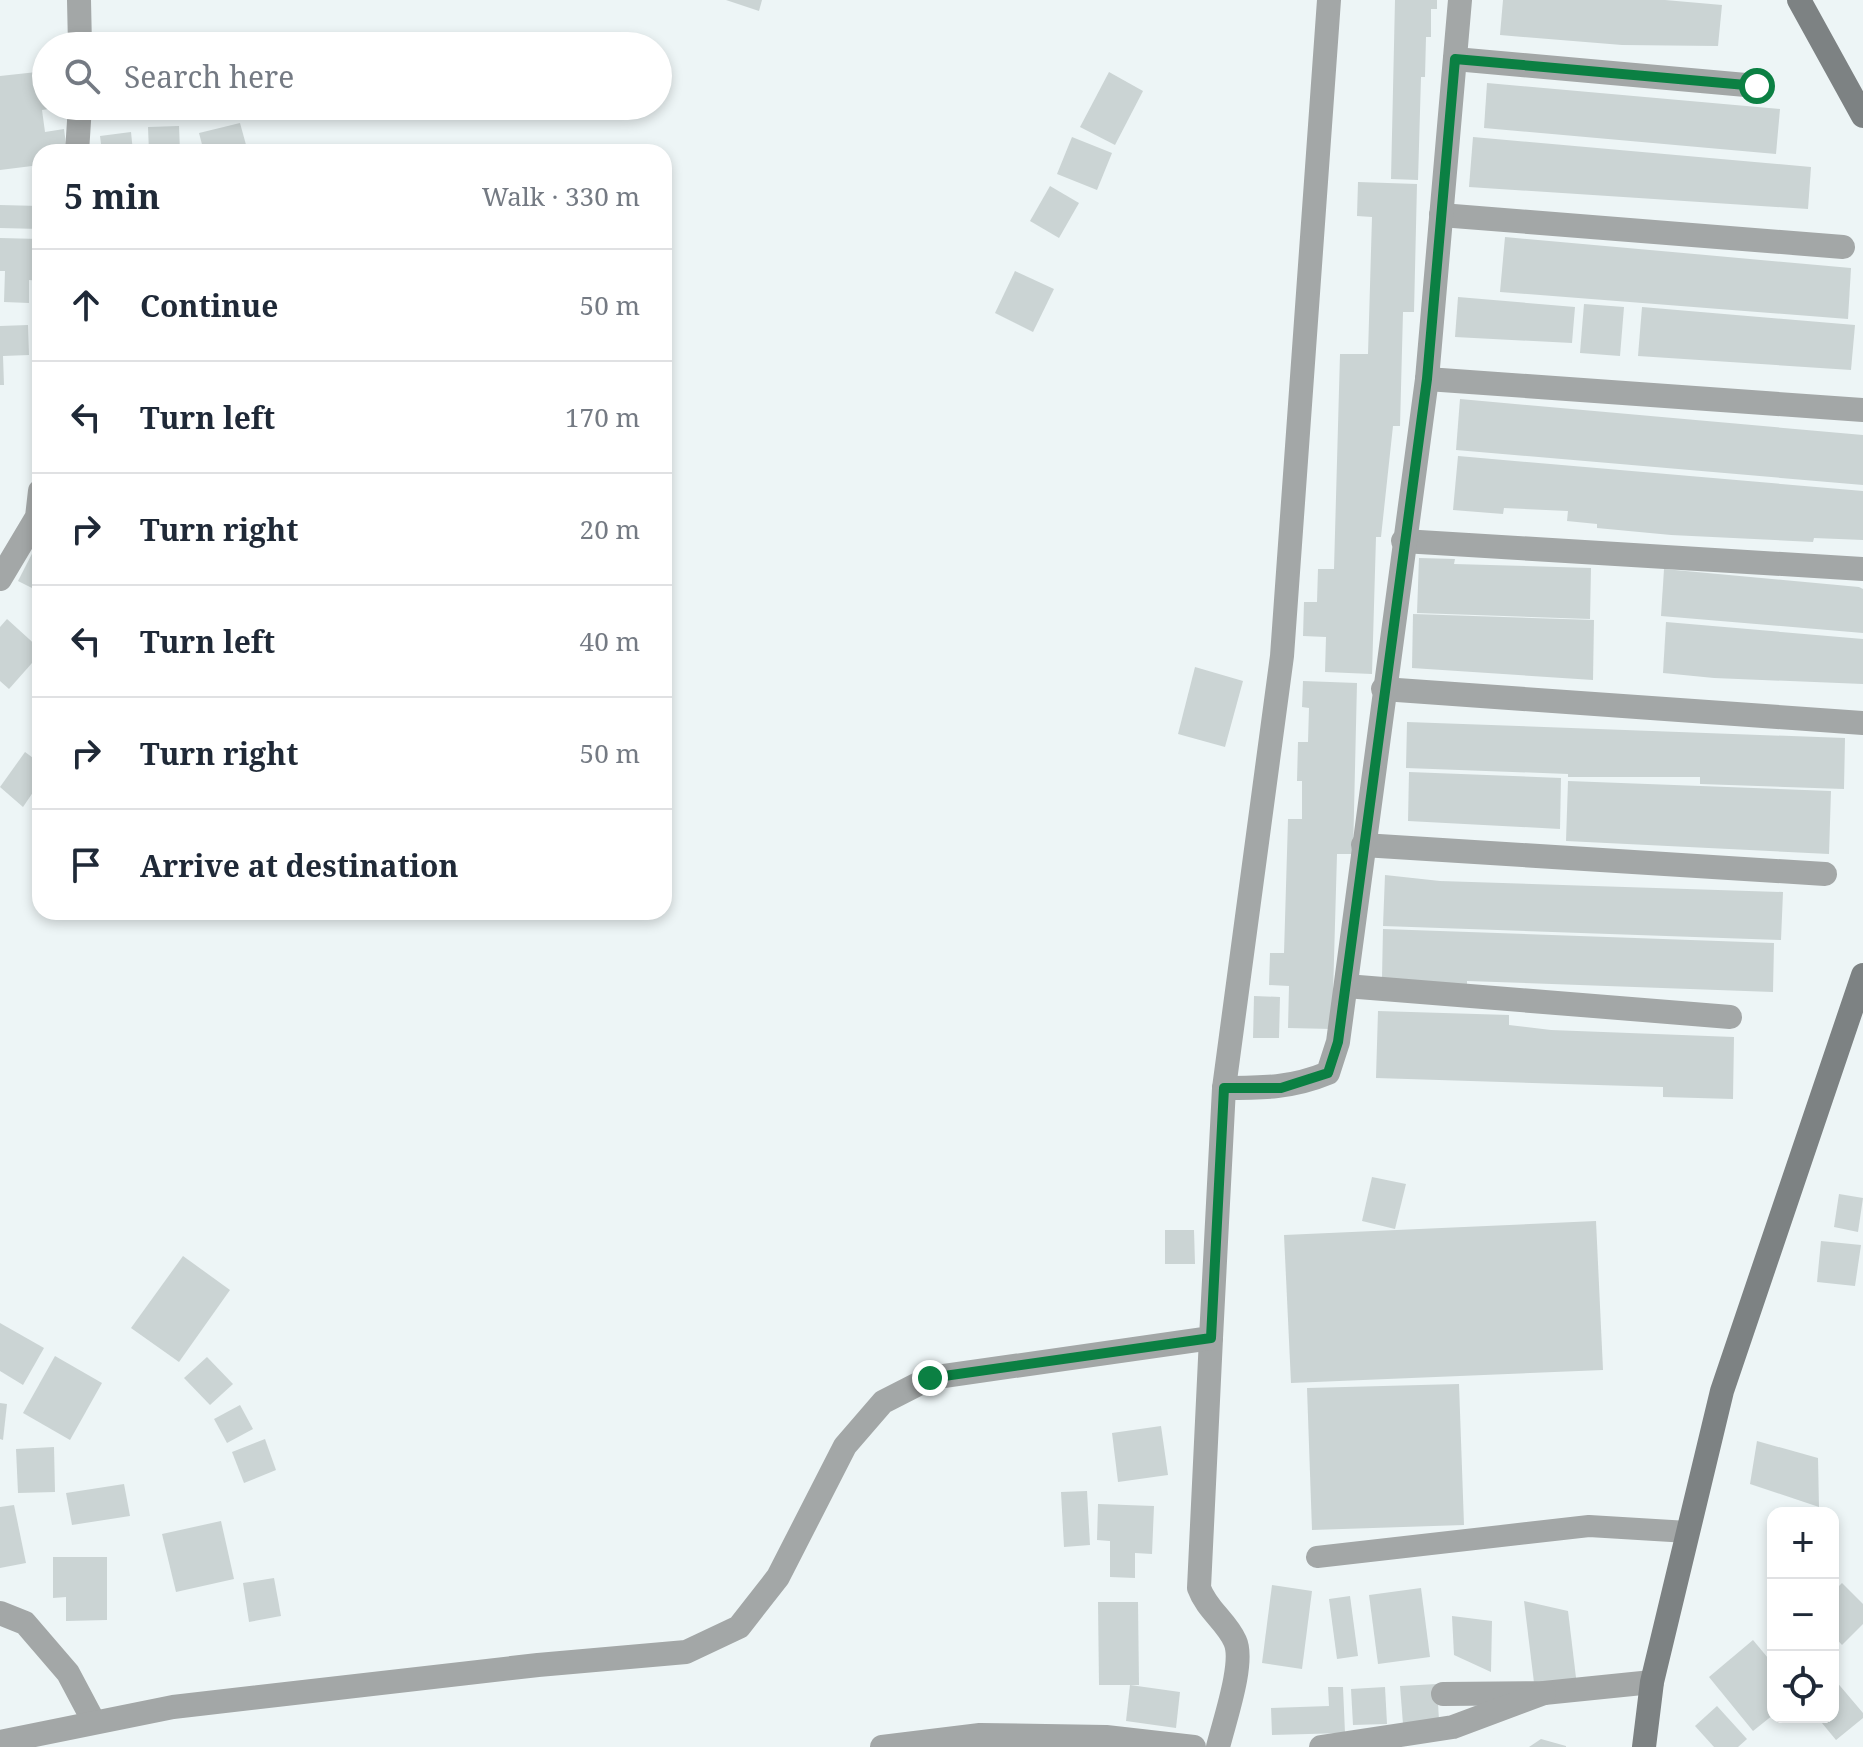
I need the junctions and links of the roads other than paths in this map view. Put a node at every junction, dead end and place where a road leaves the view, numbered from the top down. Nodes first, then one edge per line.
1 (79, 0) edge
2 (1329, 0) edge
3 (1460, 0) edge
4 (1799, 0) edge
5 (80, 32) edge
6 (1455, 59) junction
7 (1757, 86) dead end
8 (1863, 116) edge
9 (79, 120) edge
10 (78, 144) edge
11 (1441, 215) junction
12 (1843, 247) dead end
13 (1427, 379) junction
14 (1863, 410) edge
15 (32, 525) edge
16 (1403, 541) junction
17 (1863, 569) edge
18 (0, 579) edge
19 (1383, 689) junction
20 (1863, 723) edge
21 (1363, 845) junction
22 (1825, 874) dead end
23 (1863, 975) edge
24 (1346, 986) junction
25 (1730, 1017) dead end
26 (1224, 1088) junction
27 (1211, 1338) junction
28 (1688, 1532) junction
29 (1317, 1557) dead end
30 (0, 1613) edge
31 (1652, 1682) junction
32 (1544, 1693) junction
33 (1443, 1694) dead end
34 (94, 1722) junction
35 (0, 1742) edge
36 (882, 1747) edge
37 (1194, 1747) edge
38 (1218, 1747) edge
39 (1321, 1747) edge
40 (1644, 1747) edge

1 - 5 street
2 - 26 street
3 - 6 street
4 - 8 street
6 - 7 street
6 - 11 street
9 - 10 street
11 - 12 street
11 - 13 street
13 - 14 street
13 - 16 street
15 - 18 street
16 - 17 street
16 - 19 street
19 - 20 street
19 - 21 street
21 - 22 street
21 - 24 street
23 - 28 street
24 - 25 street
24 - 26 street
26 - 27 street
27 - 34 street
27 - 38 street
28 - 29 lane
28 - 31 street
30 - 34 street
31 - 32 street
31 - 40 street
32 - 33 street
32 - 39 street
34 - 35 street
36 - 37 street

